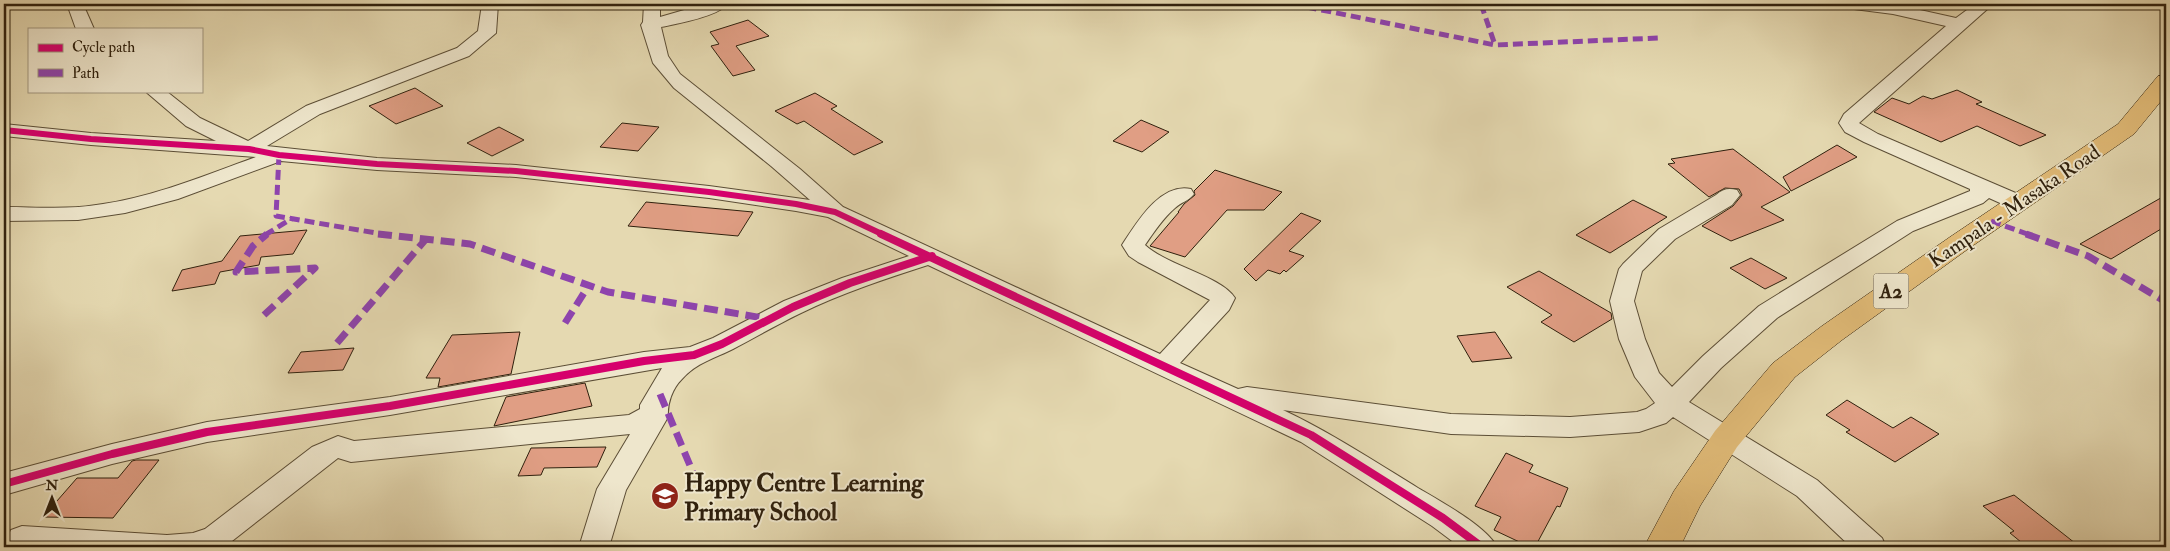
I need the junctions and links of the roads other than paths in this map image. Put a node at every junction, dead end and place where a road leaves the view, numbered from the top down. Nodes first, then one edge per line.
1 (75, 4) edge
2 (490, 4) edge
3 (652, 4) edge
4 (719, 4) edge
5 (1854, 4) edge
6 (1985, 4) edge
7 (1958, 24) junction
8 (650, 25) junction
9 (85, 28) edge
10 (2166, 81) edge
11 (155, 92) edge
12 (4, 130) edge
13 (249, 149) junction
14 (278, 155) junction
15 (1981, 186) junction
16 (1183, 194) dead end
17 (1729, 195) dead end
18 (2017, 202) junction
19 (835, 212) junction
20 (4, 214) edge
21 (932, 256) junction
22 (694, 355) junction
23 (1163, 366) junction
24 (1226, 394) junction
25 (1672, 404) junction
26 (654, 417) junction
27 (1726, 438) junction
28 (4, 484) edge
29 (22, 538) dead end
30 (594, 547) edge
31 (1482, 547) edge
32 (1662, 547) edge
33 (1871, 547) edge

1 - 9 street
2 - 13 street
3 - 8 street
4 - 8 street
5 - 7 street
6 - 7 street
7 - 15 street
8 - 19 street
10 - 18 main road, Kampala - Masaka Road / A2
11 - 13 street
12 - 13 street
13 - 14 street
14 - 19 street
14 - 20 street
15 - 18 street
15 - 25 street
16 - 23 street
17 - 25 street
18 - 27 main road, Kampala - Masaka Road / A2
19 - 21 street
21 - 22 street
21 - 23 street
22 - 26 street
22 - 28 street
23 - 24 street
24 - 25 street
24 - 31 street
25 - 27 street
26 - 29 street
26 - 30 street
27 - 32 main road, Kampala - Masaka Road / A2
27 - 33 street

